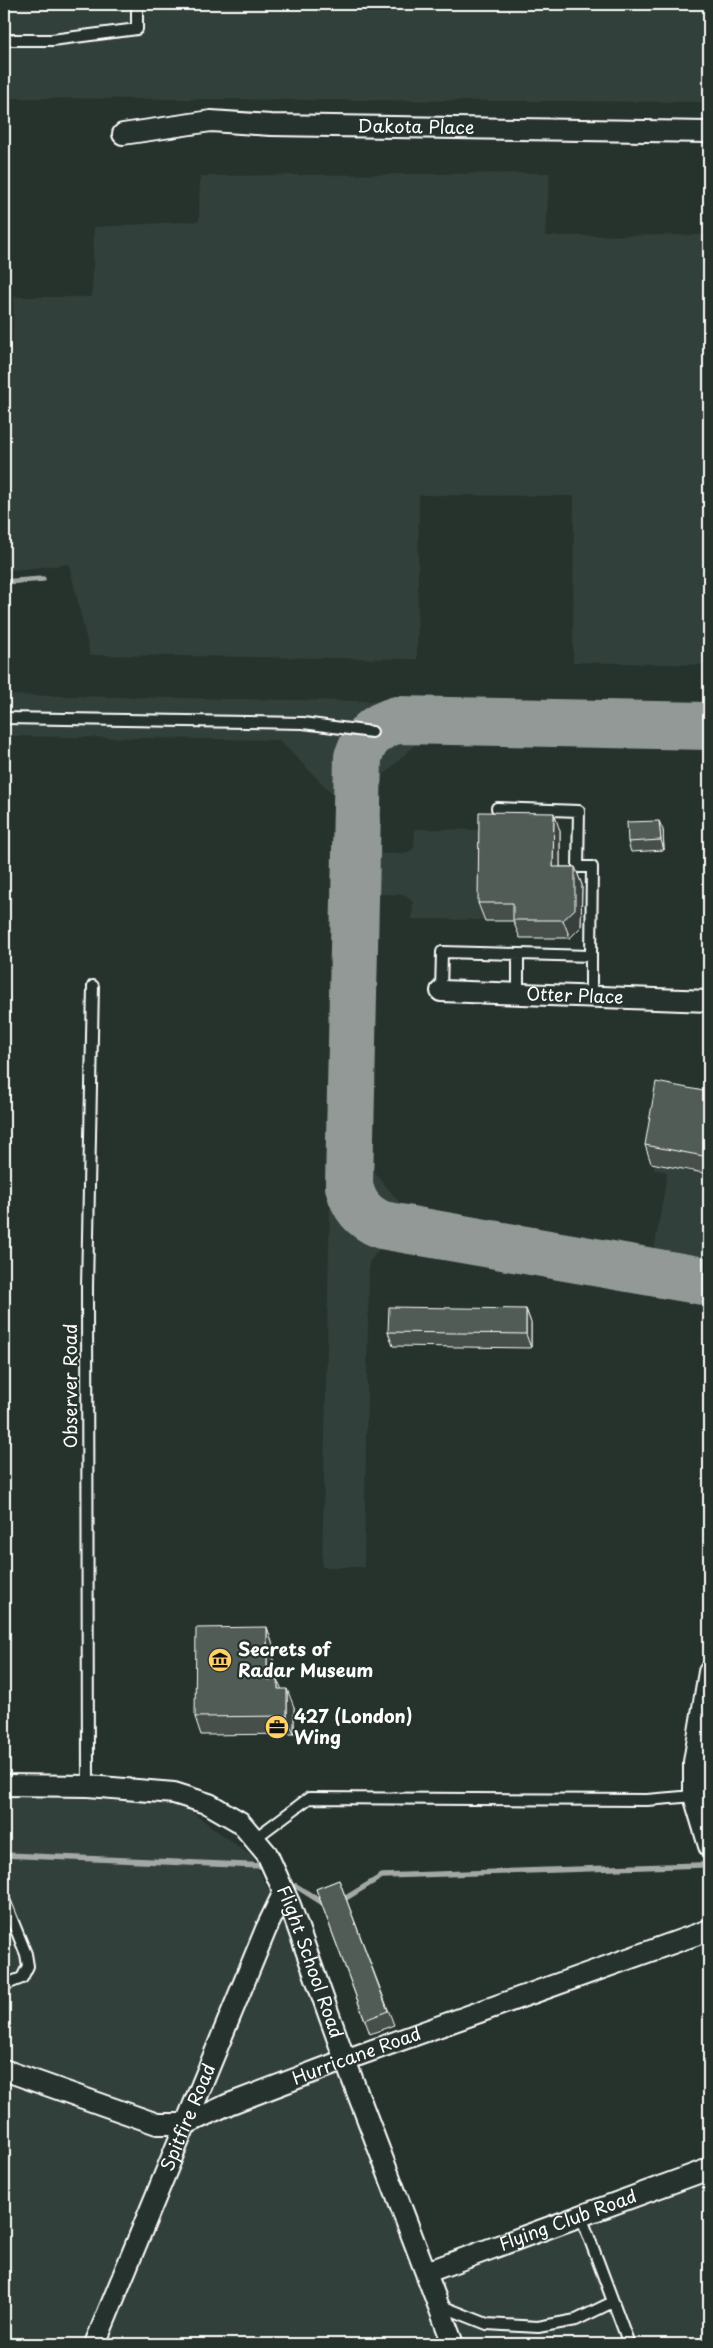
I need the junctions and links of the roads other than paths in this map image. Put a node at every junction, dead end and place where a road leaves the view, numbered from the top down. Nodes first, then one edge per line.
1 (137, 4) edge
2 (4, 40) edge
3 (709, 132) edge
4 (123, 134) dead end
5 (4, 718) edge
6 (372, 732) dead end
7 (497, 808) dead end
8 (518, 954) junction
9 (591, 956) junction
10 (93, 986) dead end
11 (441, 991) joint
12 (518, 994) junction
13 (591, 996) junction
14 (709, 1001) edge
15 (709, 1672) edge
16 (4, 1786) edge
17 (88, 1786) junction
18 (694, 1796) junction
19 (254, 1839) junction
20 (709, 1846) edge
21 (284, 1892) junction
22 (4, 1900) edge
23 (709, 1930) edge
24 (4, 1985) edge
25 (346, 2060) junction
26 (4, 2070) edge
27 (186, 2124) junction
28 (709, 2169) edge
29 (581, 2216) junction
30 (427, 2272) junction
31 (613, 2302) junction
32 (439, 2305) junction
33 (96, 2344) edge
34 (453, 2344) edge
35 (629, 2344) edge

1 - 2 lane
3 - 4 street, Dakota Place
5 - 6 lane
7 - 9 lane
8 - 9 lane
8 - 11 lane
8 - 12 lane
9 - 13 lane
10 - 17 lane, Observer Road
11 - 12 street, Otter Place
12 - 13 street, Otter Place
13 - 14 street, Otter Place
15 - 18 street
16 - 17 street, Flight School Road
17 - 19 street, Flight School Road
18 - 19 lane
18 - 20 street
19 - 21 street, Flight School Road
21 - 25 street, Flight School Road
21 - 27 street, Spitfire Road
22 - 24 lane
23 - 25 street, Hurricane Road
25 - 27 street, Hurricane Road
25 - 30 street, Flight School Road
26 - 27 street, Hurricane Road
27 - 33 street, Spitfire Road
28 - 29 street, Flying Club Road
29 - 30 street, Flying Club Road
29 - 31 lane
30 - 32 street, Flight School Road
31 - 32 lane
31 - 35 lane
32 - 34 street, Flight School Road

